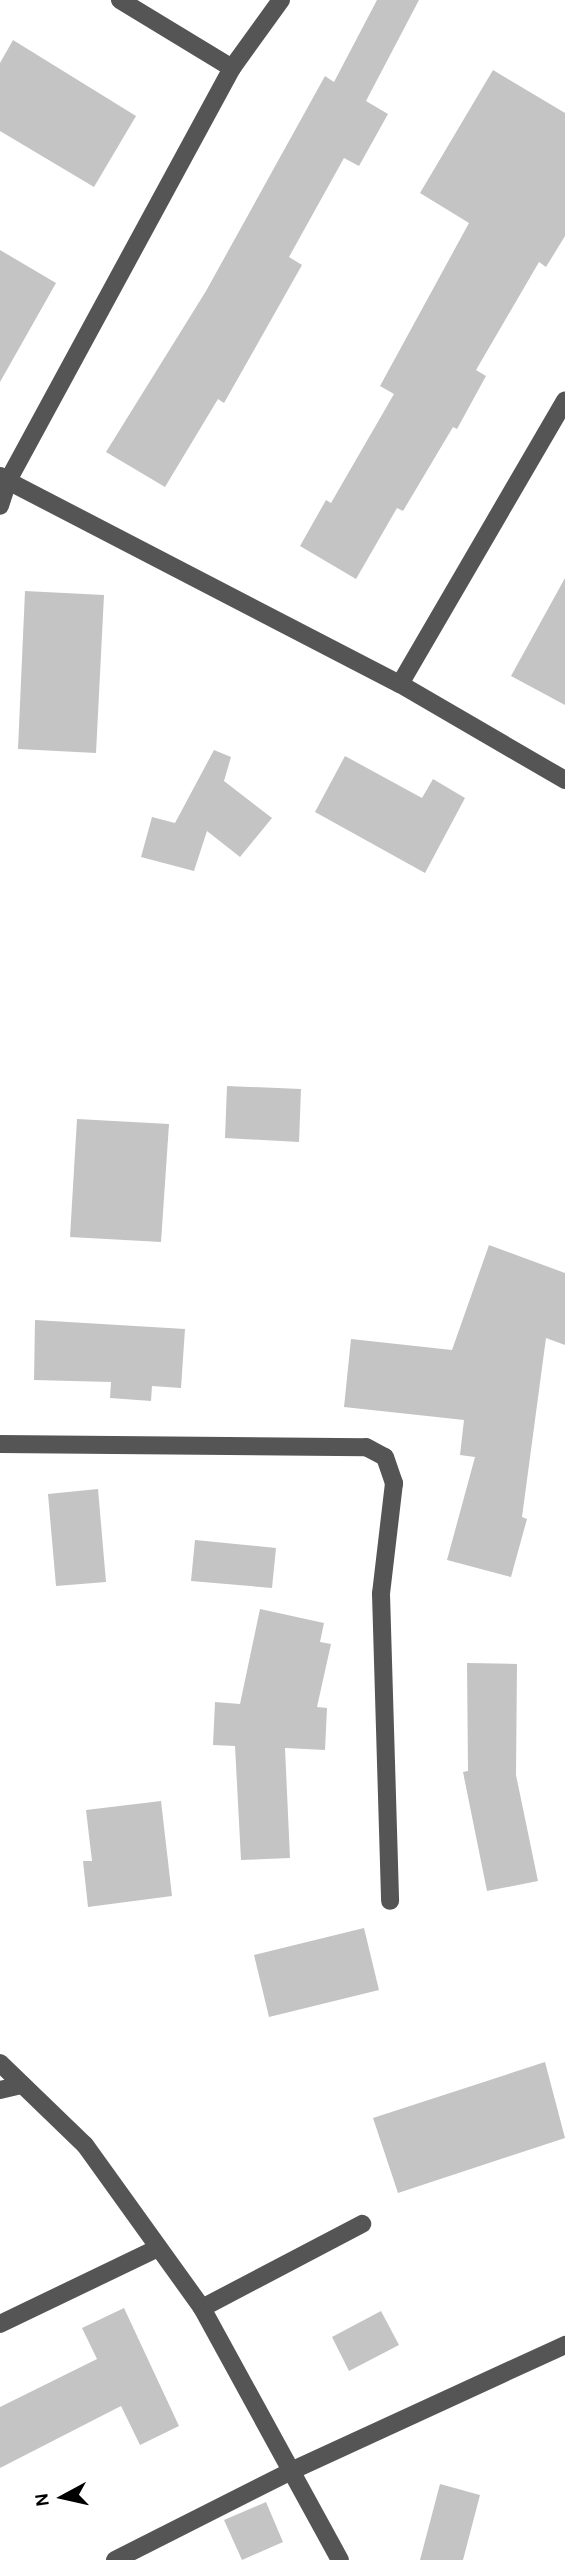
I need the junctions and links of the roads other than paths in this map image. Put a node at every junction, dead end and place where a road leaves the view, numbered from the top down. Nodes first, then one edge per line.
1 (120, 0) edge
2 (281, 0) edge
3 (232, 68) junction
4 (565, 400) edge
5 (4, 478) edge
6 (0, 506) edge
7 (400, 684) junction
8 (565, 780) edge
9 (0, 1444) edge
10 (390, 1901) dead end
11 (0, 2063) edge
12 (22, 2085) junction
13 (0, 2090) edge
14 (362, 2224) dead end
15 (158, 2248) junction
16 (202, 2308) junction
17 (0, 2324) edge
18 (565, 2345) edge
19 (291, 2471) junction
20 (115, 2560) edge
21 (340, 2560) edge

1 - 3 street
2 - 3 street
3 - 5 street
4 - 7 street
5 - 6 street
5 - 7 street
7 - 8 street
9 - 10 street
11 - 12 street
12 - 13 street
12 - 15 street
14 - 16 street
15 - 16 street
15 - 17 street
16 - 19 street
18 - 19 street
19 - 20 street
19 - 21 street

